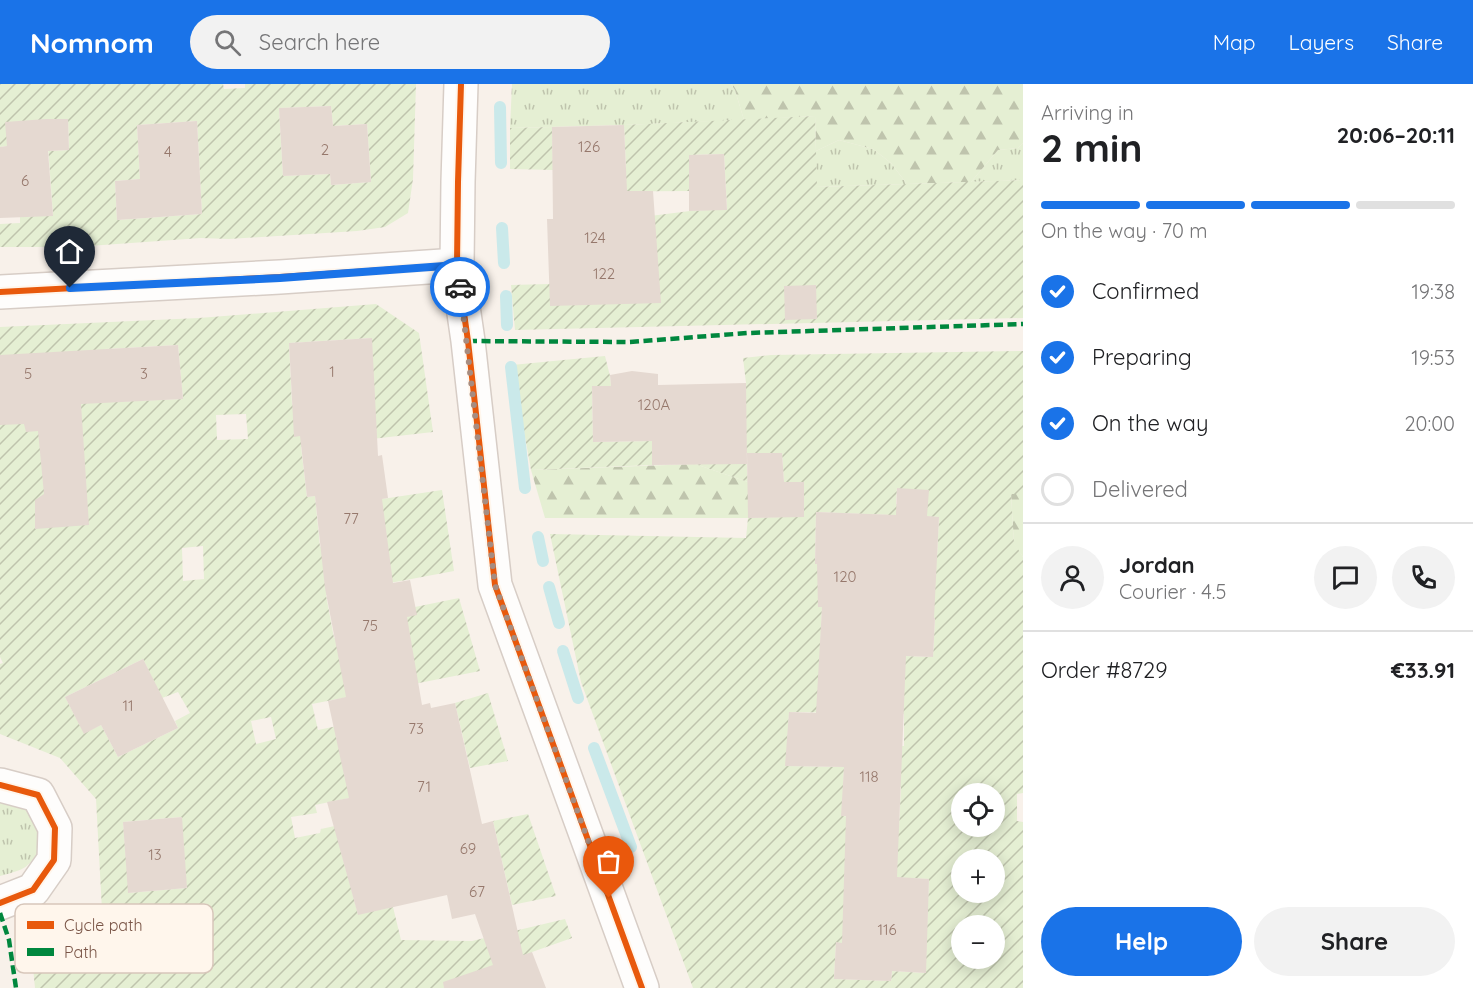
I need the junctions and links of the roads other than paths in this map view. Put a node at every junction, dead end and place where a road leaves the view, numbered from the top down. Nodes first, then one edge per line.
1 (461, 84) edge
2 (458, 265) junction
3 (0, 292) edge
4 (0, 785) edge
5 (0, 903) edge
6 (642, 988) edge

1 - 2 street
2 - 3 street
2 - 6 street
4 - 5 street

